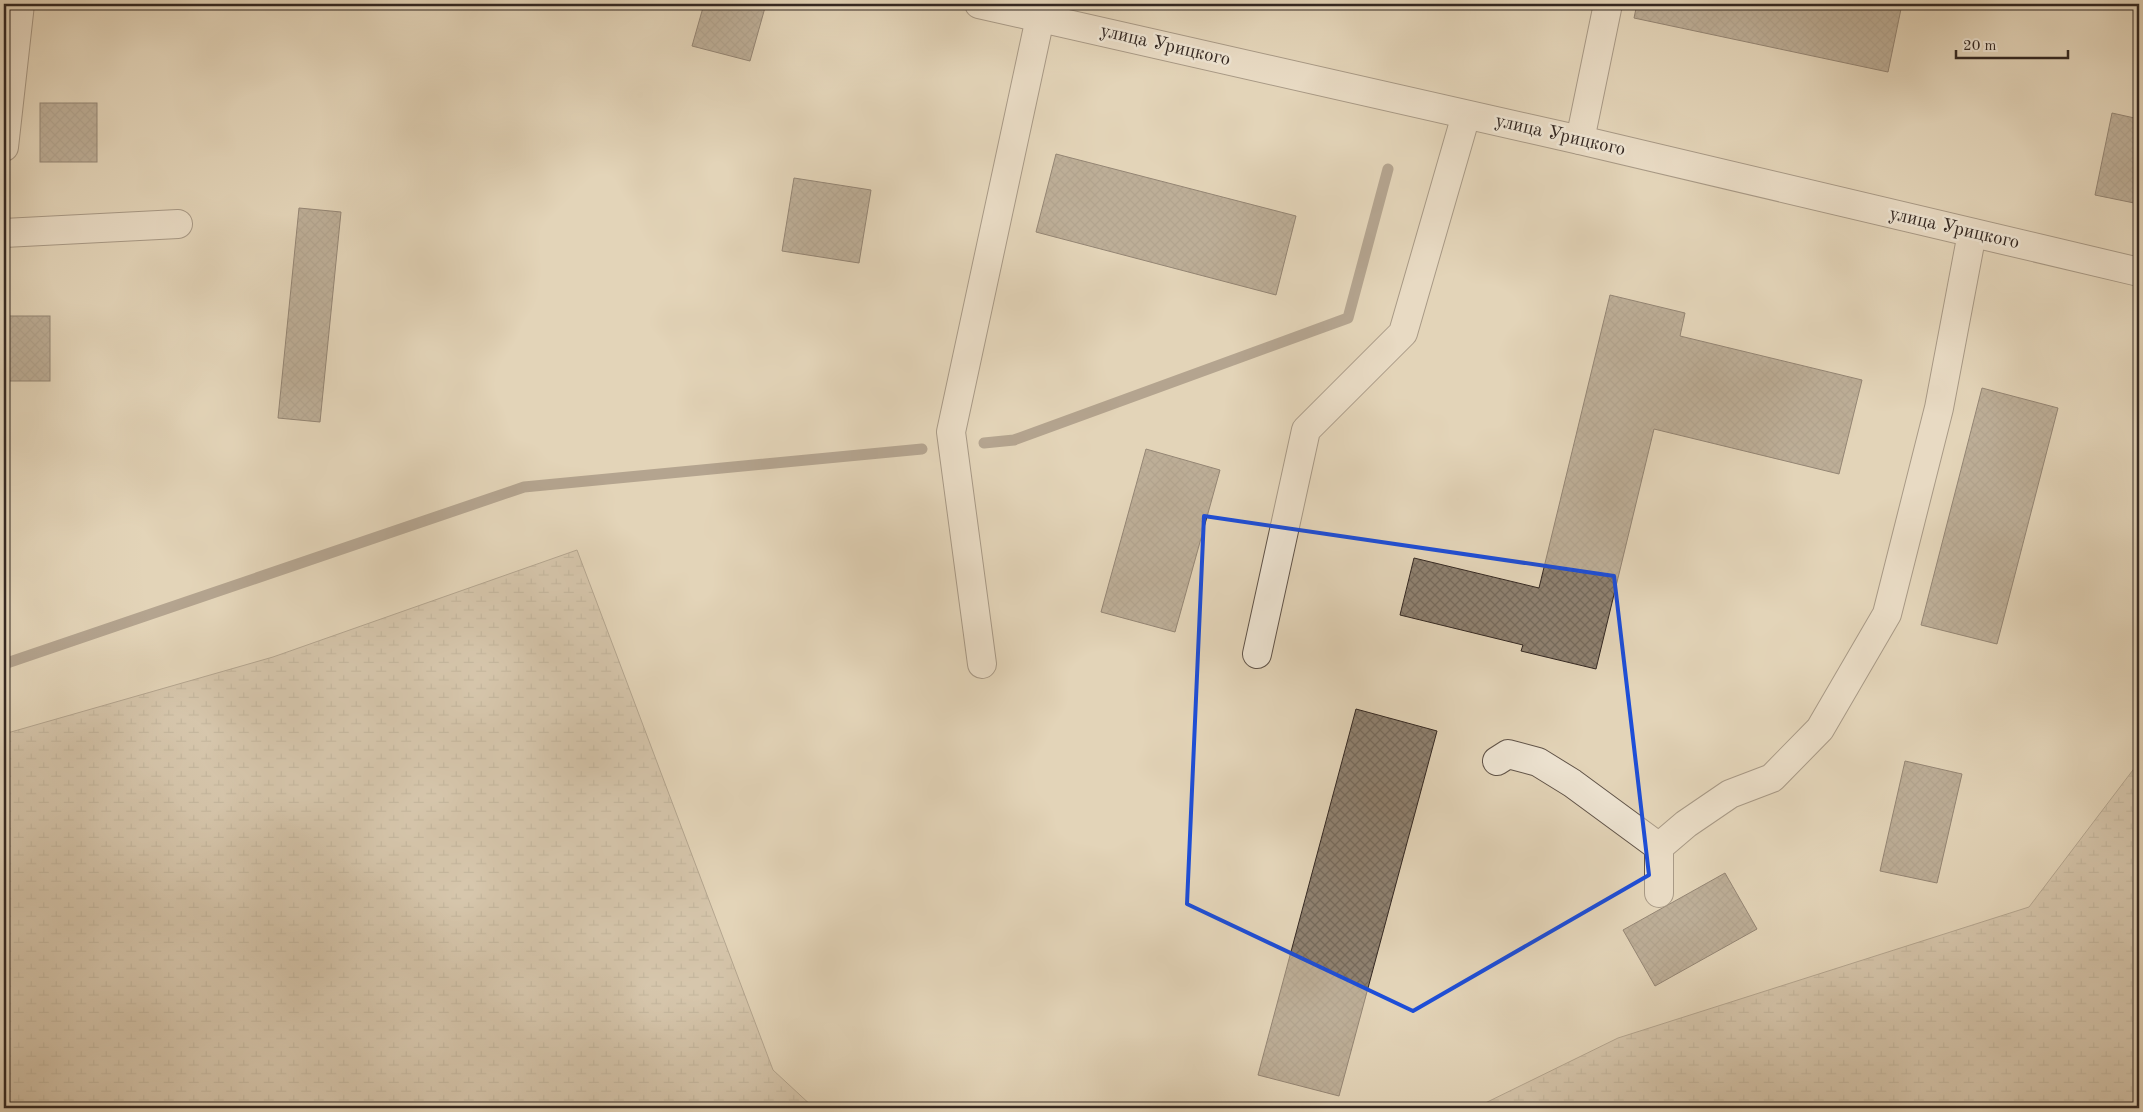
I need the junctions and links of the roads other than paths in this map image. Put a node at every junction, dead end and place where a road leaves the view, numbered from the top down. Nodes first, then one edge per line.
1 (20, 4) edge
2 (979, 4) edge
3 (1608, 4) edge
4 (1040, 18) junction
5 (1466, 115) junction
6 (1580, 140) junction
7 (4, 148) edge
8 (178, 224) dead end
9 (1972, 233) junction
10 (4, 234) edge
11 (2139, 272) edge
12 (1257, 654) dead end
13 (982, 664) dead end
14 (1497, 761) dead end
15 (1659, 846) junction
16 (1659, 893) dead end

1 - 7 street
2 - 4 street, улица Урицкого
3 - 6 street
4 - 5 street, улица Урицкого
4 - 13 street
5 - 6 street, улица Урицкого
5 - 12 street
6 - 9 street, улица Урицкого
8 - 10 street
9 - 11 street, улица Урицкого
9 - 15 street
14 - 15 street
15 - 16 street

